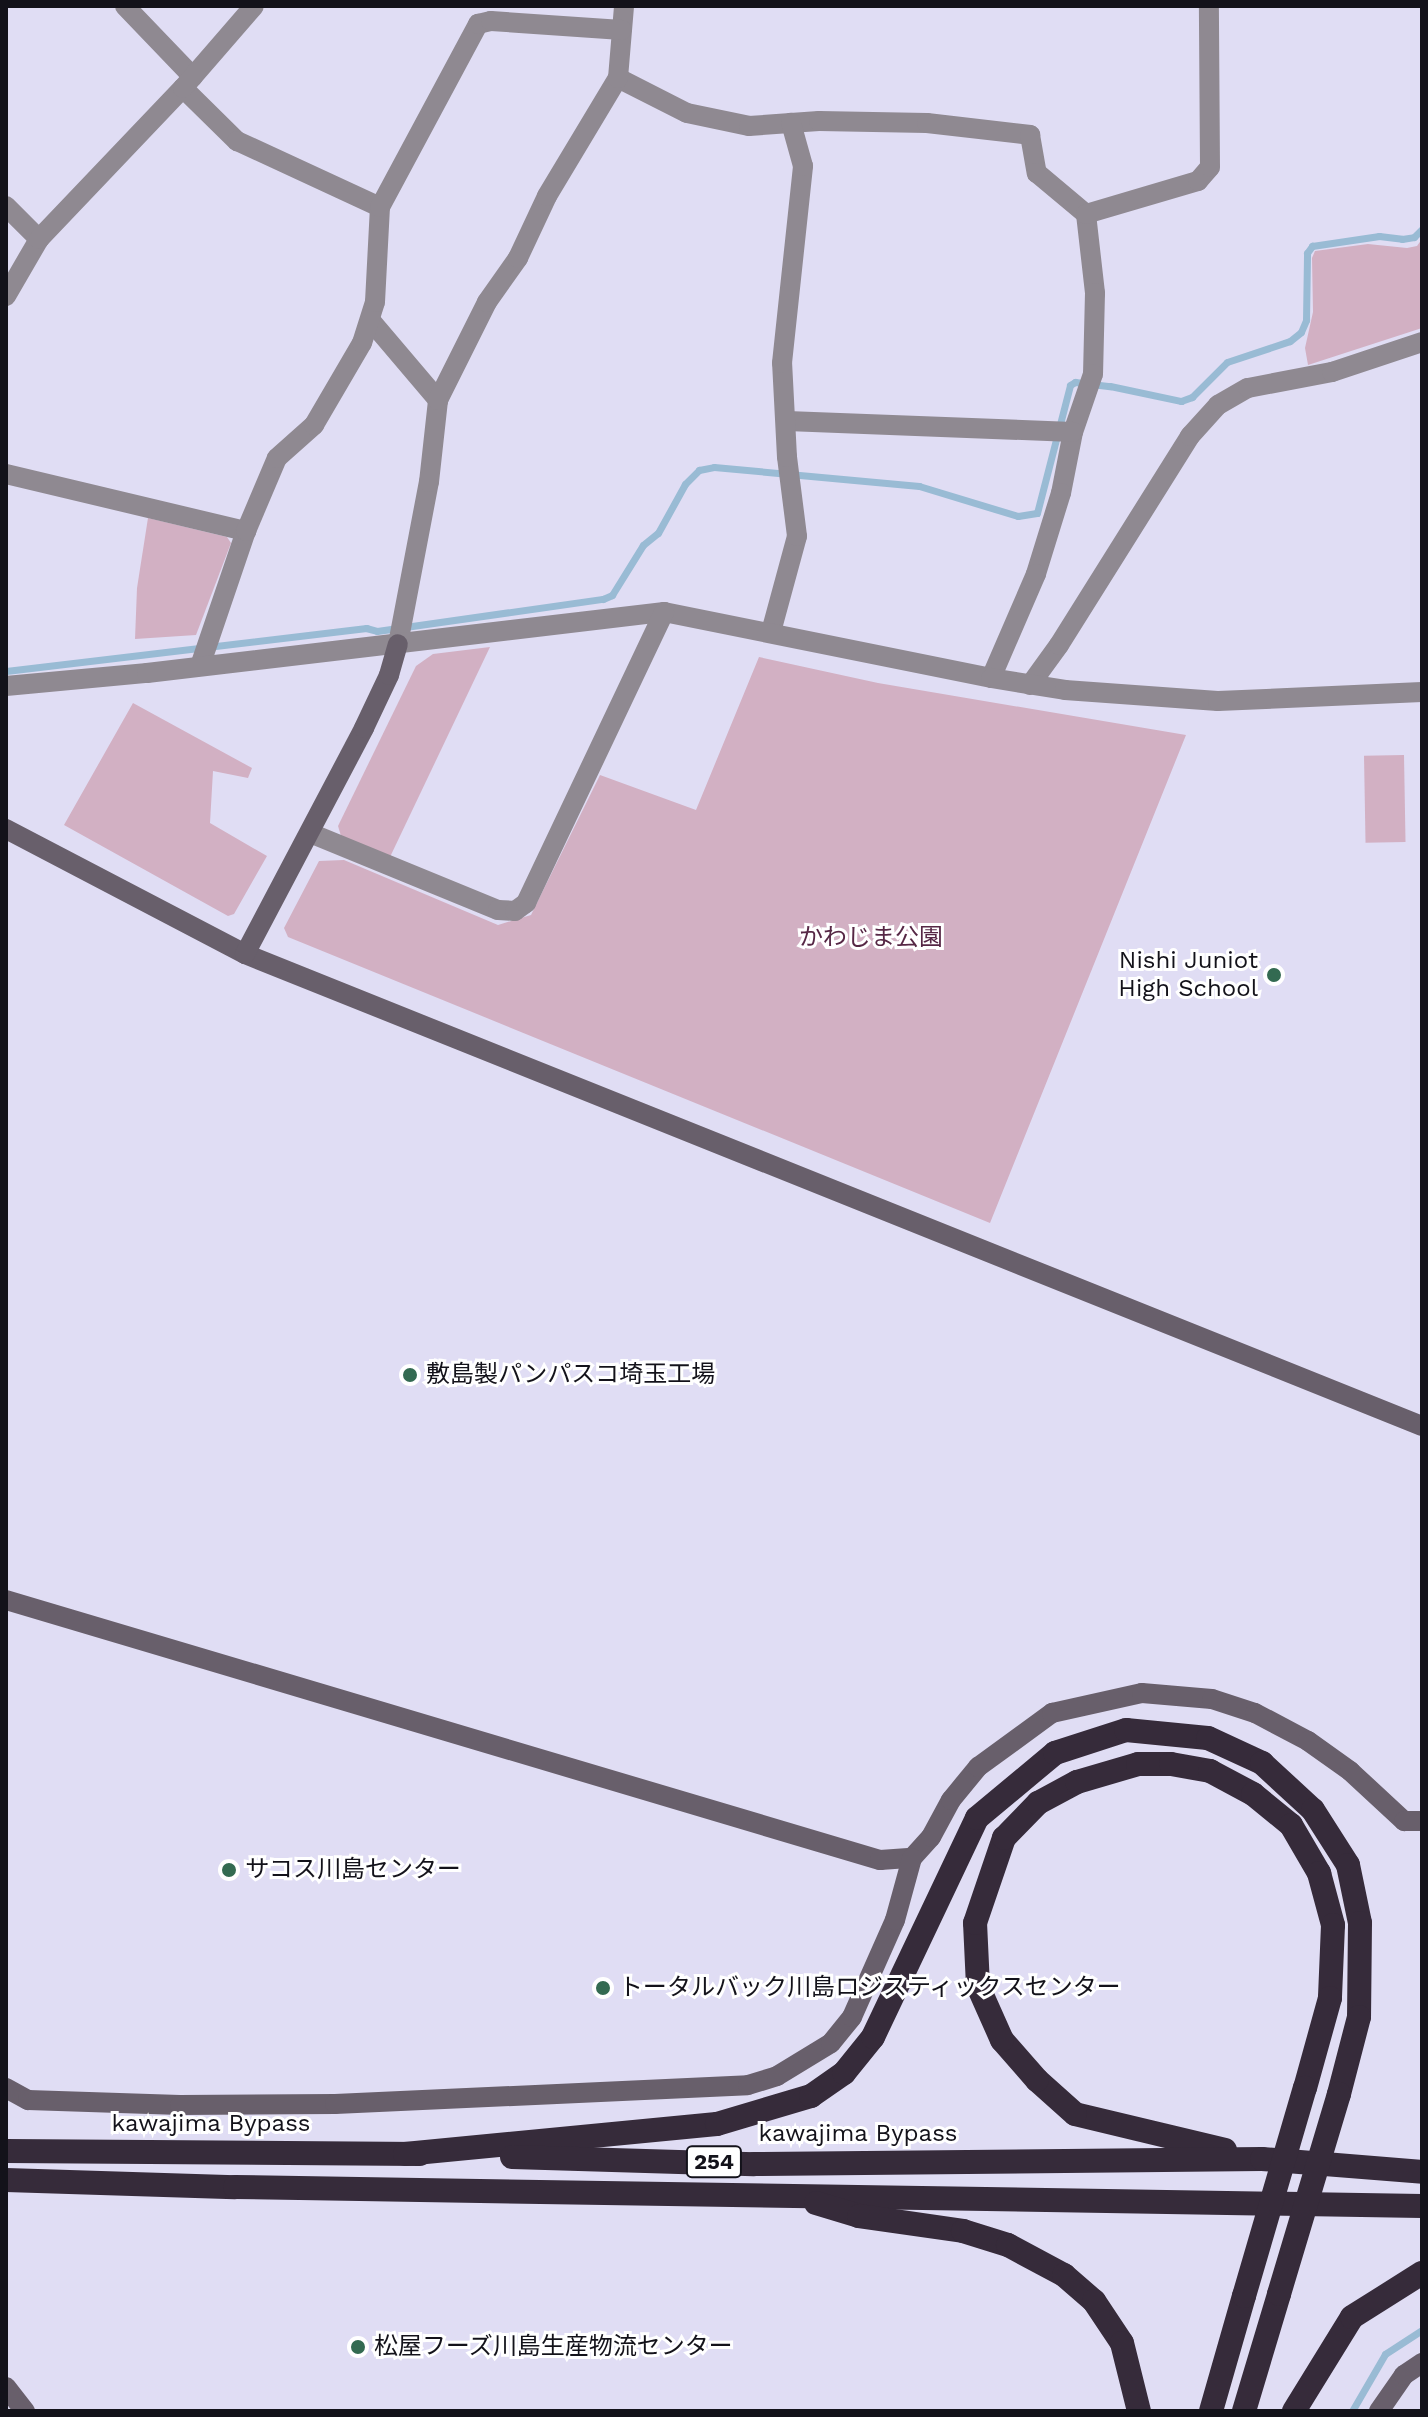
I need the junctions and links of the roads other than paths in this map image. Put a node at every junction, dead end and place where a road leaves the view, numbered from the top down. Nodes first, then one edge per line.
1 (125, 6) edge
2 (254, 6) edge
3 (624, 6) edge
4 (1209, 6) edge
5 (622, 30) junction
6 (618, 78) junction
7 (188, 83) junction
8 (791, 123) junction
9 (6, 206) edge
10 (380, 207) junction
11 (1086, 214) junction
12 (39, 239) junction
13 (6, 296) edge
14 (371, 321) junction
15 (1422, 342) edge
16 (438, 400) junction
17 (787, 421) junction
18 (1073, 432) junction
19 (6, 474) edge
20 (246, 531) junction
21 (664, 612) junction
22 (771, 632) junction
23 (398, 644) junction
24 (205, 653) junction
25 (991, 678) junction
26 (1030, 685) junction
27 (6, 686) edge
28 (1422, 692) edge
29 (6, 829) edge
30 (310, 833) junction
31 (245, 954) junction
32 (1422, 1426) edge
33 (6, 1600) edge
34 (1422, 1821) edge
35 (912, 1858) junction
36 (6, 2088) edge
37 (6, 2151) edge
38 (405, 2154) junction
39 (1262, 2159) junction
40 (1422, 2172) edge
41 (6, 2180) edge
42 (787, 2195) junction
43 (1422, 2206) edge
44 (1422, 2273) edge
45 (1422, 2363) edge
46 (6, 2387) edge
47 (25, 2411) edge
48 (1139, 2411) edge
49 (1211, 2411) edge
50 (1244, 2411) edge
51 (1294, 2411) edge
52 (1379, 2411) edge

1 - 7 street
2 - 7 street
3 - 5 street
4 - 11 street
5 - 6 street
5 - 10 street
6 - 8 street
6 - 16 street
7 - 10 street
7 - 12 street
8 - 11 street
8 - 17 street
9 - 12 street
10 - 14 street
11 - 18 street
12 - 13 street
14 - 16 street
14 - 20 street
15 - 26 street
16 - 23 street
17 - 18 street
17 - 22 street
18 - 25 street
19 - 20 street
20 - 24 street
21 - 22 street
21 - 23 street
21 - 30 street
22 - 25 street
23 - 24 street
23 - 30 street
24 - 27 street
25 - 26 street
26 - 28 street
29 - 31 street
30 - 31 street
31 - 32 street
33 - 35 street
34 - 35 street
35 - 36 street
37 - 38 highway, kawajima Bypass / 254
38 - 39 highway, kawajima Bypass / 254
38 - 50 highway, bridge
39 - 40 highway, kawajima Bypass / 254
39 - 49 highway, bridge
41 - 42 highway, 254
42 - 43 highway, 254
42 - 48 highway
44 - 51 highway
45 - 52 street
46 - 47 street

